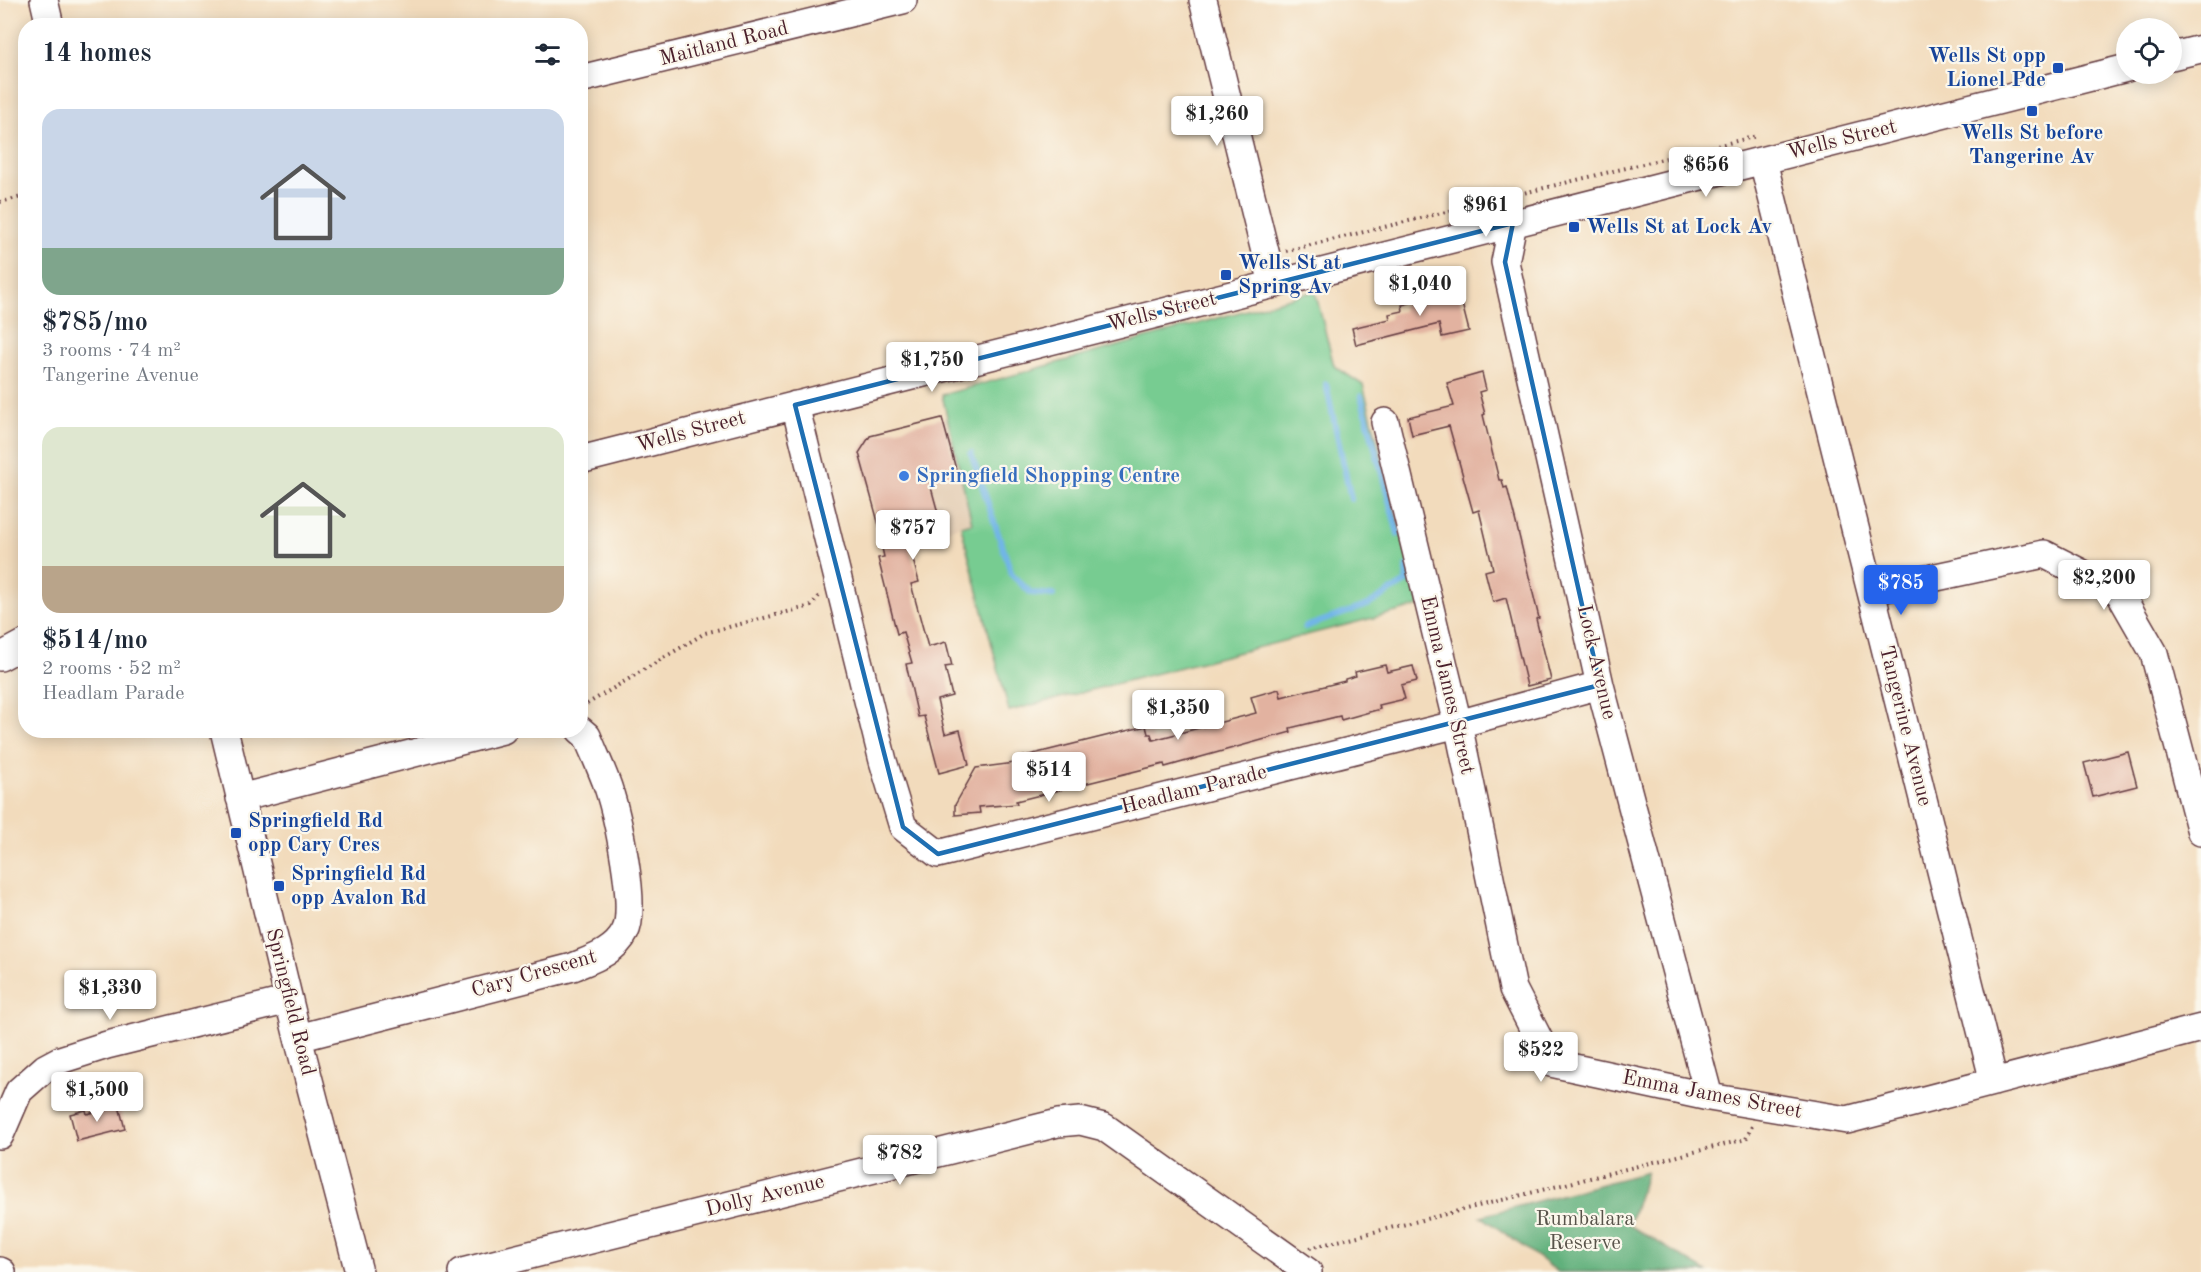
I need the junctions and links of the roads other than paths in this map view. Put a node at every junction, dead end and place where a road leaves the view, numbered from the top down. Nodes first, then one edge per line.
1 (44, 0) edge
2 (903, 0) edge
3 (1203, 0) edge
4 (48, 18) edge
5 (2201, 49) edge
6 (2182, 54) edge
7 (2116, 70) edge
8 (588, 77) edge
9 (1761, 148) junction
10 (1513, 223) junction
11 (1273, 284) junction
12 (795, 405) junction
13 (1385, 422) dead end
14 (588, 458) edge
15 (1871, 591) junction
16 (18, 648) edge
17 (0, 657) edge
18 (1600, 685) junction
19 (1458, 724) junction
20 (226, 738) edge
21 (472, 738) edge
22 (588, 738) edge
23 (240, 798) junction
24 (2201, 832) edge
25 (289, 1000) junction
26 (2201, 1028) edge
27 (298, 1038) junction
28 (1994, 1082) junction
29 (1709, 1097) junction
30 (0, 1135) edge
31 (1298, 1264) edge
32 (359, 1272) edge
33 (462, 1272) edge

1 - 4 street
2 - 8 street, Maitland Road
3 - 11 street
5 - 6 street
7 - 9 street, Wells Street
9 - 10 street, Wells Street
9 - 15 street, Tangerine Avenue
10 - 11 street, Wells Street
10 - 18 street, Lock Avenue
11 - 12 street, Wells Street
12 - 14 street, Wells Street
12 - 19 street, Headlam Parade
13 - 19 street, Emma James Street
15 - 24 street
15 - 28 street, Tangerine Avenue
16 - 17 street
18 - 19 street, Headlam Parade
18 - 29 street, Lock Avenue
19 - 29 street, Emma James Street
20 - 23 street, Springfield Road
21 - 23 street
22 - 27 street, Cary Crescent
23 - 25 street, Springfield Road
25 - 27 street, Springfield Road
25 - 30 street
26 - 28 street, Emma James Street
27 - 32 street, Springfield Road
28 - 29 street, Emma James Street
31 - 33 street, Dolly Avenue

